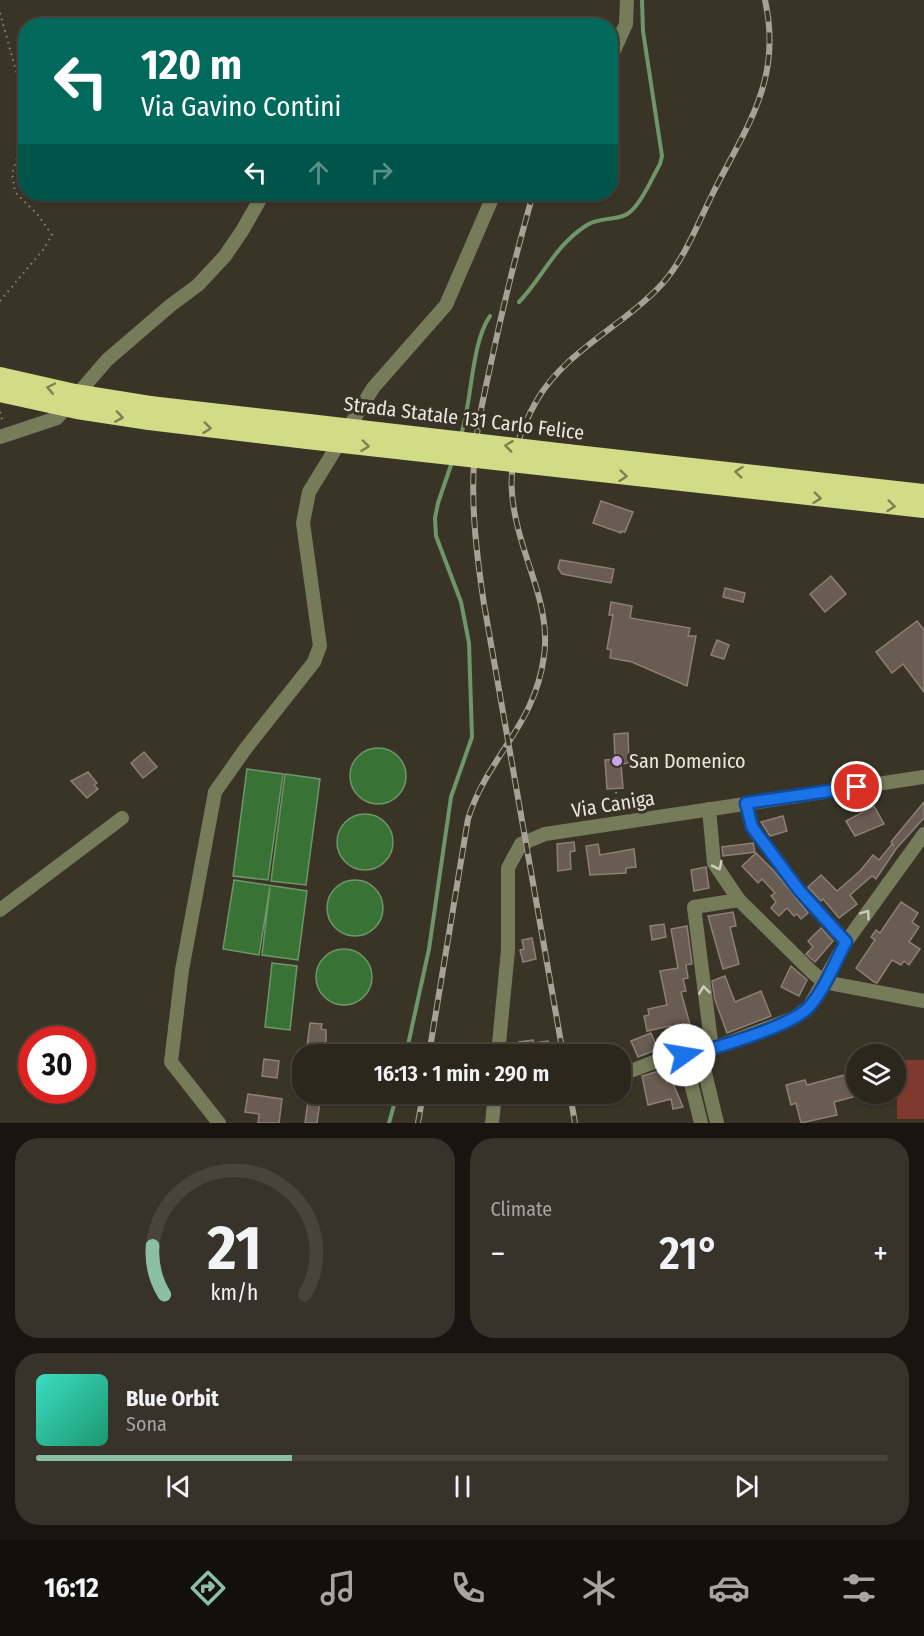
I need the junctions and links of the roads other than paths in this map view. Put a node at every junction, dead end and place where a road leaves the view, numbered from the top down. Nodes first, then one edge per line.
1 (627, 0) edge
2 (618, 43) edge
3 (259, 201) edge
4 (491, 201) edge
5 (0, 376) edge
6 (0, 393) edge
7 (149, 413) junction
8 (4, 435) edge
9 (924, 493) edge
10 (859, 494) junction
11 (924, 509) edge
12 (924, 777) edge
13 (746, 803) junction
14 (709, 809) junction
15 (122, 818) dead end
16 (924, 834) edge
17 (739, 900) junction
18 (0, 910) edge
19 (846, 942) junction
20 (824, 982) junction
21 (924, 1001) edge
22 (499, 1044) edge
23 (706, 1050) junction
24 (684, 1055) junction
25 (631, 1071) edge
26 (494, 1104) edge
27 (716, 1122) edge
28 (219, 1123) edge
29 (492, 1123) edge
30 (700, 1123) edge

1 - 2 street
3 - 8 street
4 - 28 street
7 -> 5 highway, Strada Statale 131 Carlo Felice, bridge
6 -> 7 highway, Strada Statale 131 Carlo Felice, bridge
7 - 10 highway, Strada Statale 131 Carlo Felice, bridge
9 - 10 highway, Strada Statale 131 Carlo Felice
10 -> 11 highway, Strada Statale 131 Carlo Felice
12 - 13 street, Via Caniga
13 - 14 street, Via Caniga
13 - 19 street
14 -> 17 street
14 - 22 street, Via Caniga
15 - 18 street
19 -> 16 street
17 - 20 street
23 -> 17 street
19 - 20 street
20 - 21 street
20 - 23 street
23 - 24 street
23 - 27 street
24 - 25 street
24 - 30 street
26 - 29 street

